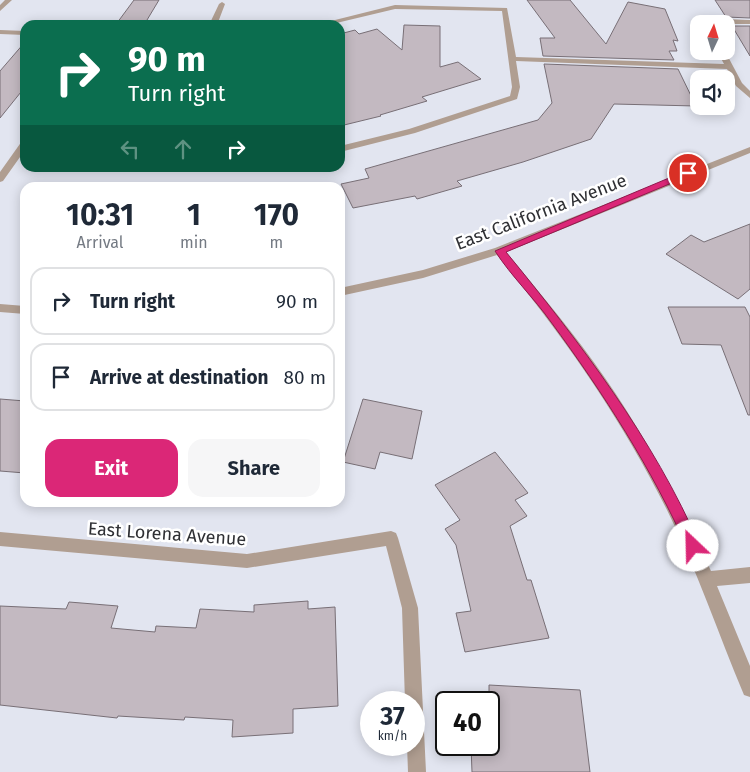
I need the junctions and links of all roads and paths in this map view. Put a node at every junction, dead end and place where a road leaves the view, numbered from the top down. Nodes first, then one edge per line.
1 (9, 0) edge
2 (222, 4) dead end
3 (0, 9) edge
4 (215, 20) edge
5 (340, 20) edge
6 (735, 22) edge
7 (750, 22) edge
8 (0, 32) edge
9 (20, 32) edge
10 (512, 60) junction
11 (726, 60) edge
12 (730, 67) junction
13 (750, 96) edge
14 (345, 148) edge
15 (20, 150) edge
16 (750, 150) edge
17 (11, 162) junction
18 (20, 163) edge
19 (0, 179) edge
20 (499, 251) junction
21 (345, 291) edge
22 (0, 308) edge
23 (20, 310) edge
24 (0, 539) edge
25 (750, 576) edge
26 (708, 579) junction
27 (750, 689) edge
28 (417, 772) edge

1 - 3 street
2 - 4 street
5 - 10 street
6 - 7 street
8 - 9 street
10 - 12 street
10 - 14 street
11 - 12 street
12 - 13 street
15 - 17 street
16 - 20 street, East California Avenue
17 - 18 street
17 - 19 street
20 - 21 street, East California Avenue
20 - 26 street
22 - 23 street
24 - 28 street, East Lorena Avenue
25 - 26 street
26 - 27 street

